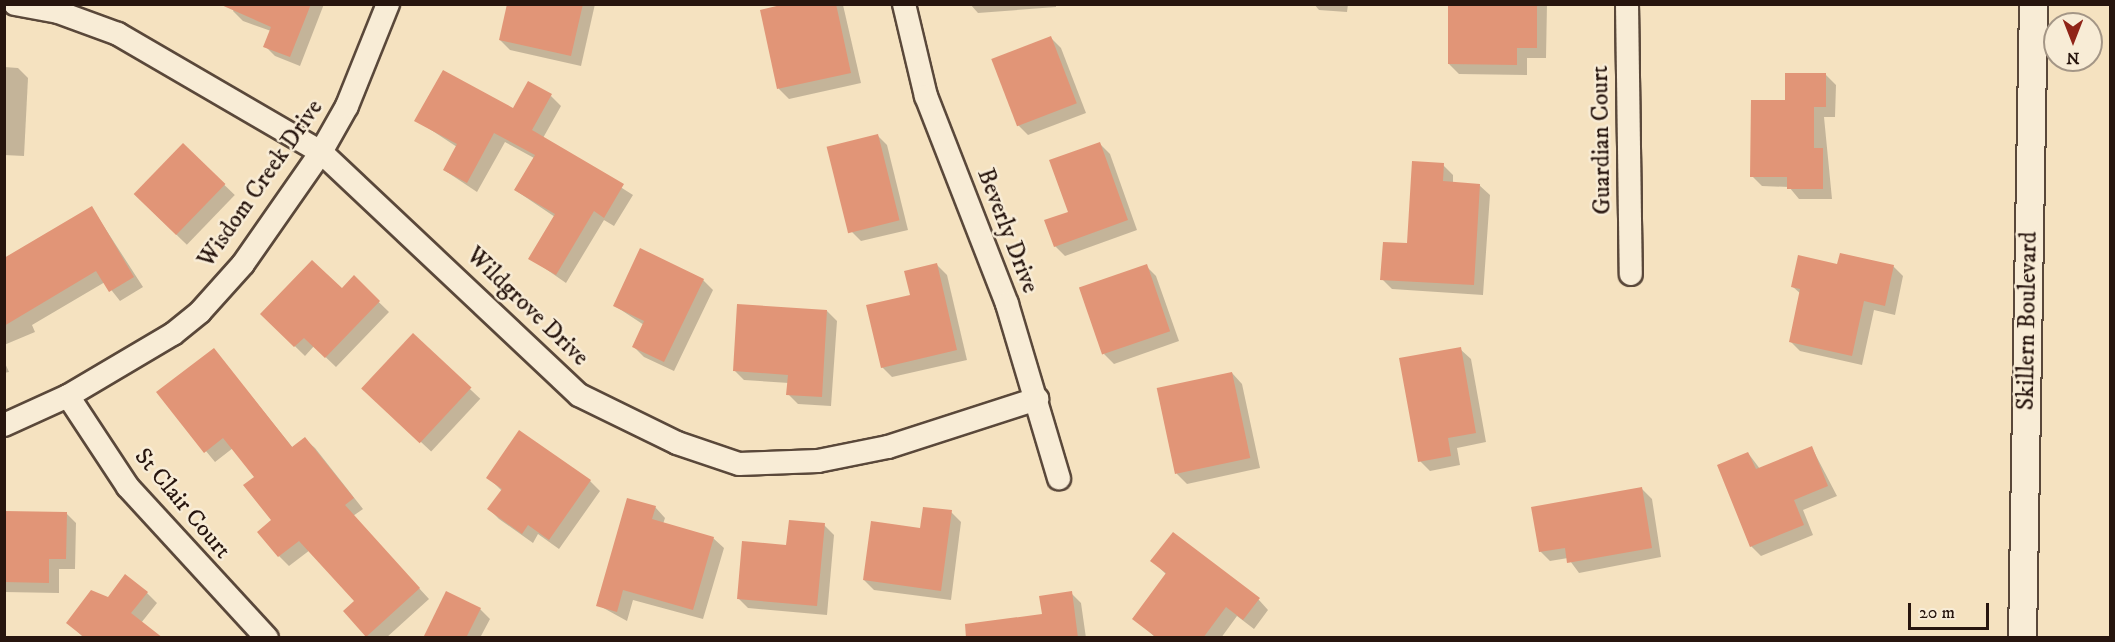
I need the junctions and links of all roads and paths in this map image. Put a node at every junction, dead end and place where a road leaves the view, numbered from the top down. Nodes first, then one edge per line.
1 (15, 4) edge
2 (388, 4) edge
3 (904, 4) edge
4 (1627, 4) edge
5 (2033, 4) edge
6 (321, 152) junction
7 (1631, 274) dead end
8 (68, 396) junction
9 (1037, 399) junction
10 (4, 425) edge
11 (1059, 478) dead end
12 (258, 635) edge
13 (2022, 638) edge

1 - 6 street, Wildgrove Drive
2 - 6 street, Wisdom Creek Drive
3 - 9 street, Beverly Drive
4 - 7 street, Guardian Court
5 - 13 street, Skillern Boulevard
6 - 8 street, Wisdom Creek Drive
6 - 9 street, Wildgrove Drive
8 - 10 street, Wisdom Creek Drive
8 - 12 street, St Clair Court
9 - 11 street, Beverly Drive

